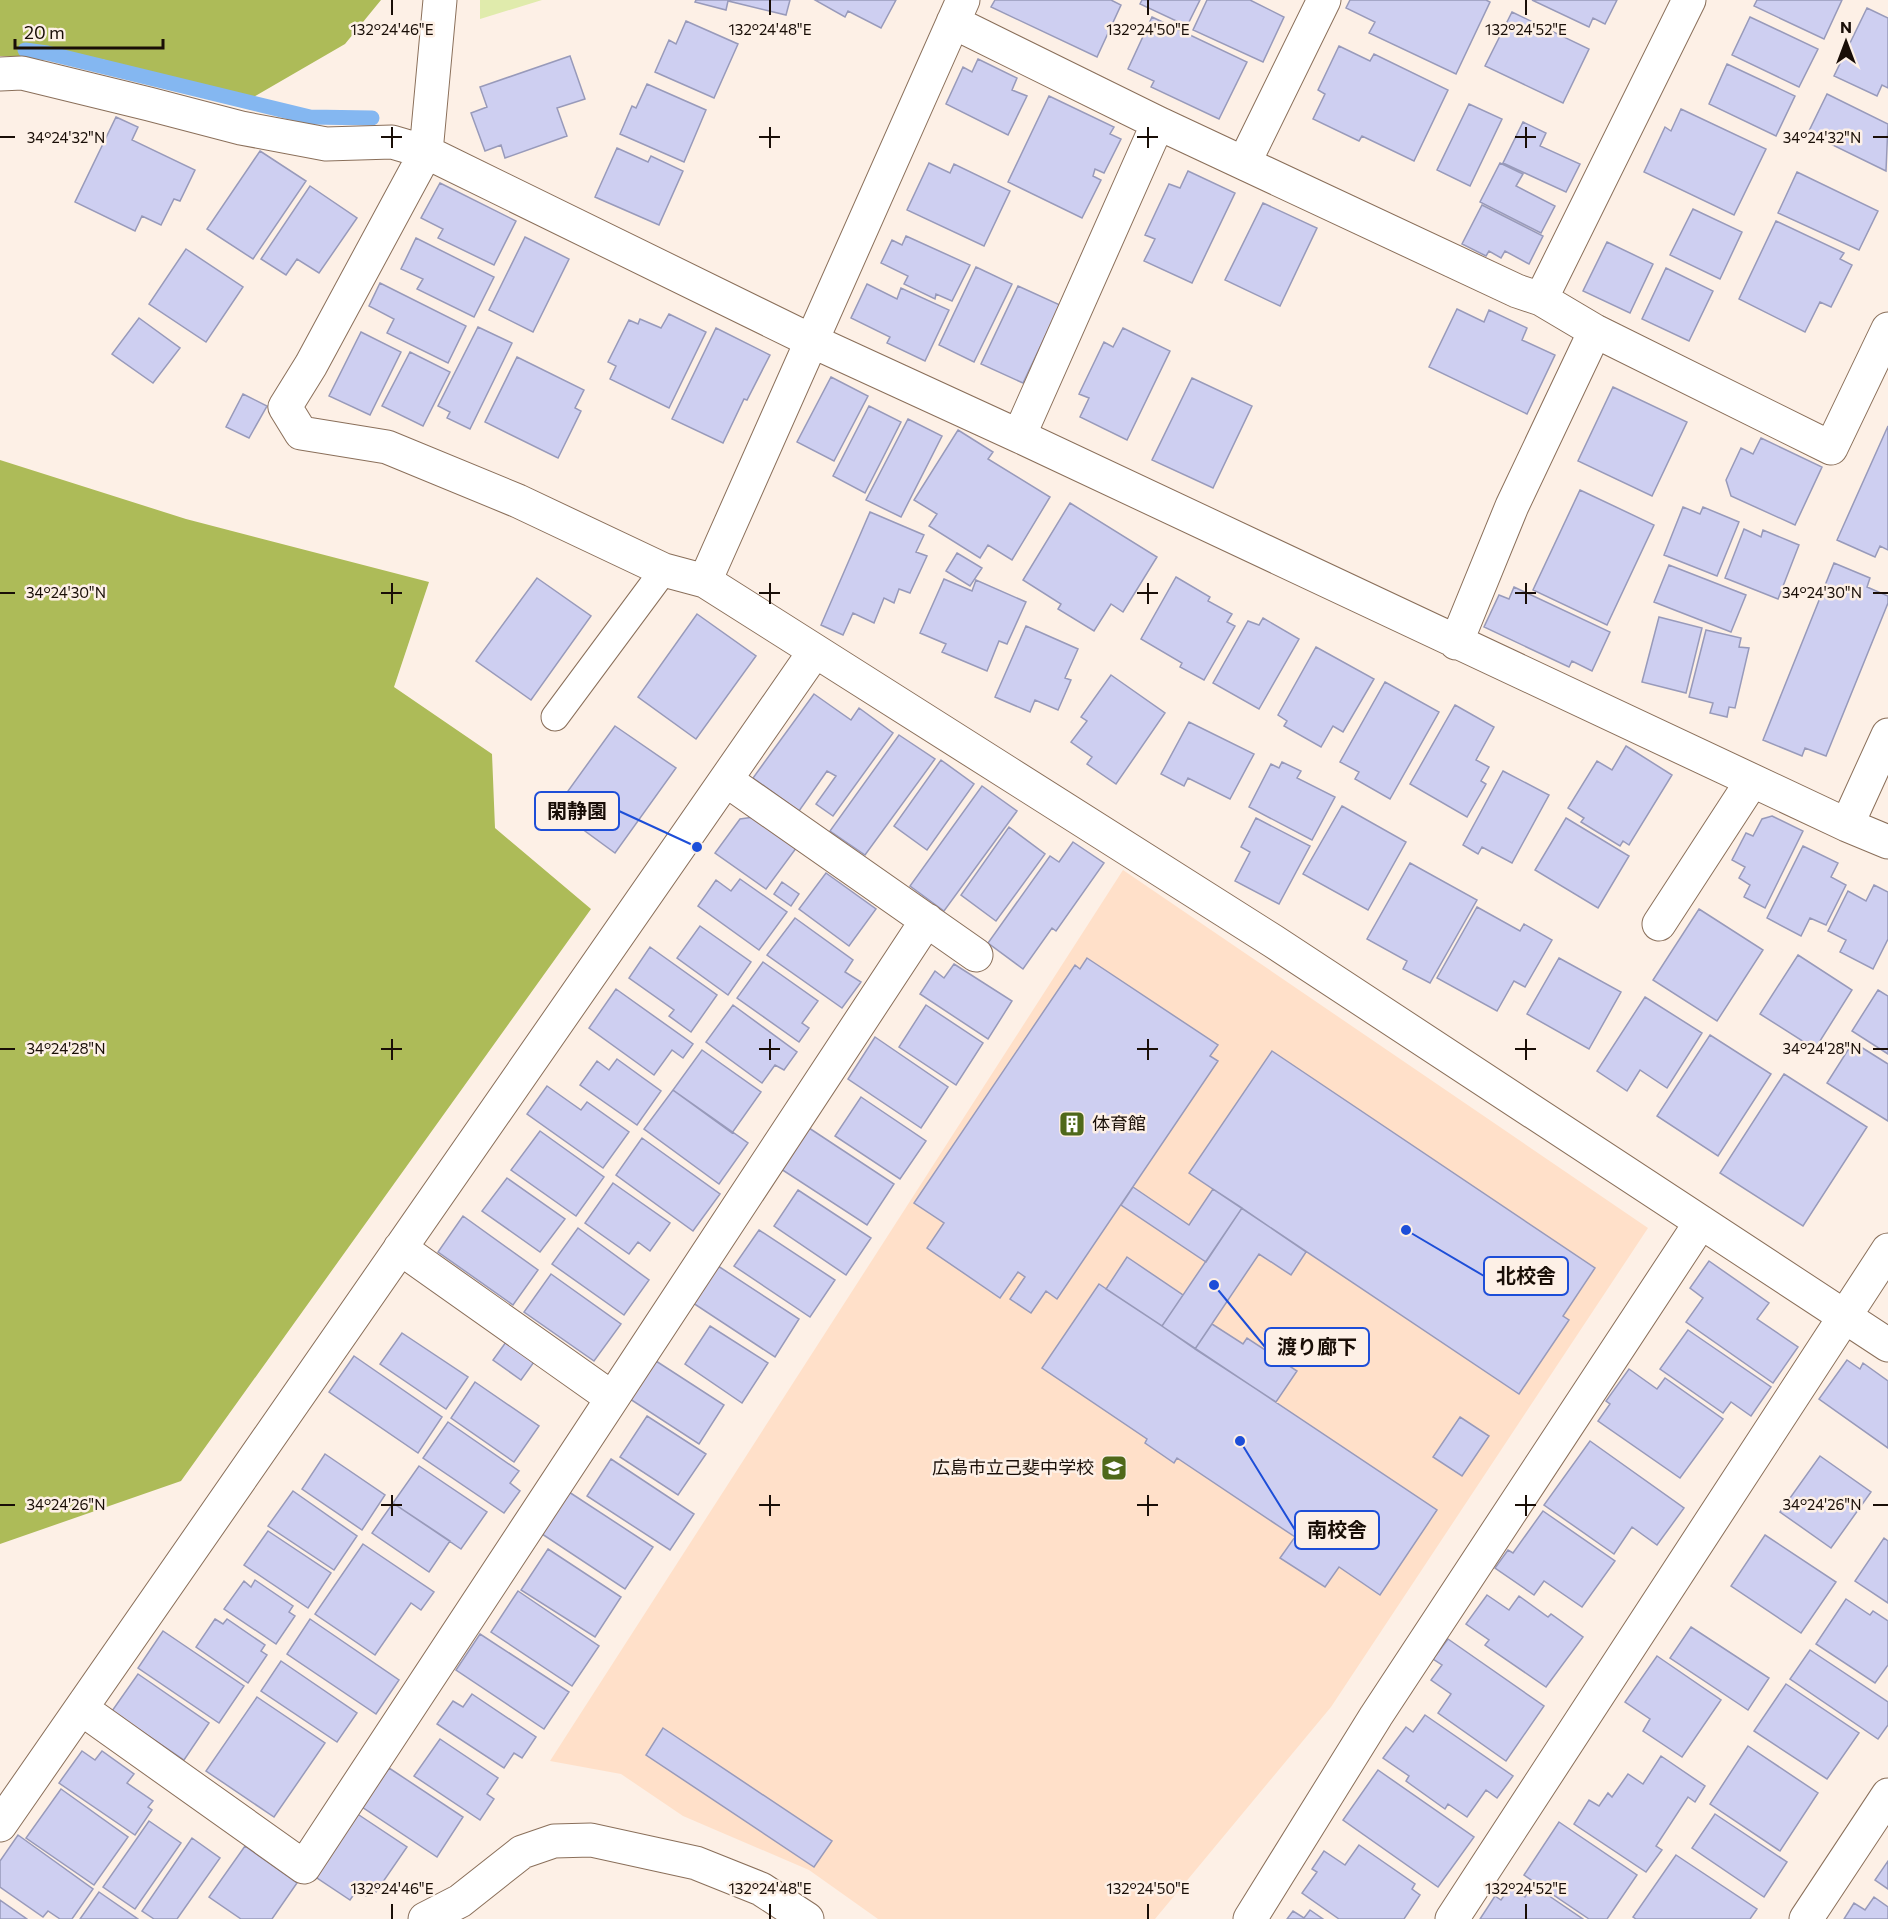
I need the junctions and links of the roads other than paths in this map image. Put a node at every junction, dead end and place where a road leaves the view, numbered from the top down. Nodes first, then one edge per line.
1 (441, 0) edge
2 (1324, 0) edge
3 (1689, 0) edge
4 (958, 11) edge
5 (0, 74) edge
6 (1158, 123) junction
7 (426, 152) junction
8 (1244, 164) junction
9 (1541, 299) junction
10 (1888, 329) edge
11 (1595, 331) junction
12 (812, 341) junction
13 (1019, 436) junction
14 (664, 570) junction
15 (705, 581) junction
16 (1456, 643) junction
17 (815, 651) junction
18 (555, 717) dead end
19 (1888, 735) edge
20 (726, 780) junction
21 (1752, 781) junction
22 (1847, 825) junction
23 (1888, 842) edge
24 (927, 920) junction
25 (1659, 924) dead end
26 (976, 955) dead end
27 (1701, 1222) junction
28 (400, 1248) junction
29 (1888, 1250) edge
30 (1845, 1317) junction
31 (1888, 1345) edge
32 (612, 1398) junction
33 (82, 1709) junction
34 (1888, 1795) edge
35 (0, 1825) edge
36 (425, 1919) edge
37 (807, 1919) edge
38 (1250, 1919) edge
39 (1452, 1919) edge
40 (1806, 1919) edge

1 - 7 street
2 - 8 street
3 - 9 street
4 - 6 street
4 - 12 street
5 - 7 street
6 - 8 street
6 - 13 street
7 - 12 street
7 - 14 street
8 - 9 street
9 - 11 street
10 - 11 street
11 - 16 street
12 - 13 street
12 - 15 street
13 - 16 street
14 - 15 street
14 - 18 lane
15 - 17 street
16 - 21 street
17 - 20 street
17 - 27 street
19 - 22 street
20 - 24 street
20 - 28 street
21 - 22 street
21 - 25 street
22 - 23 street
24 - 26 street
24 - 32 street
27 - 30 street
27 - 38 street
28 - 32 street
28 - 33 street
29 - 30 street
30 - 31 street
30 - 39 street
32 - 33 street
33 - 35 street
34 - 40 street
36 - 37 street

